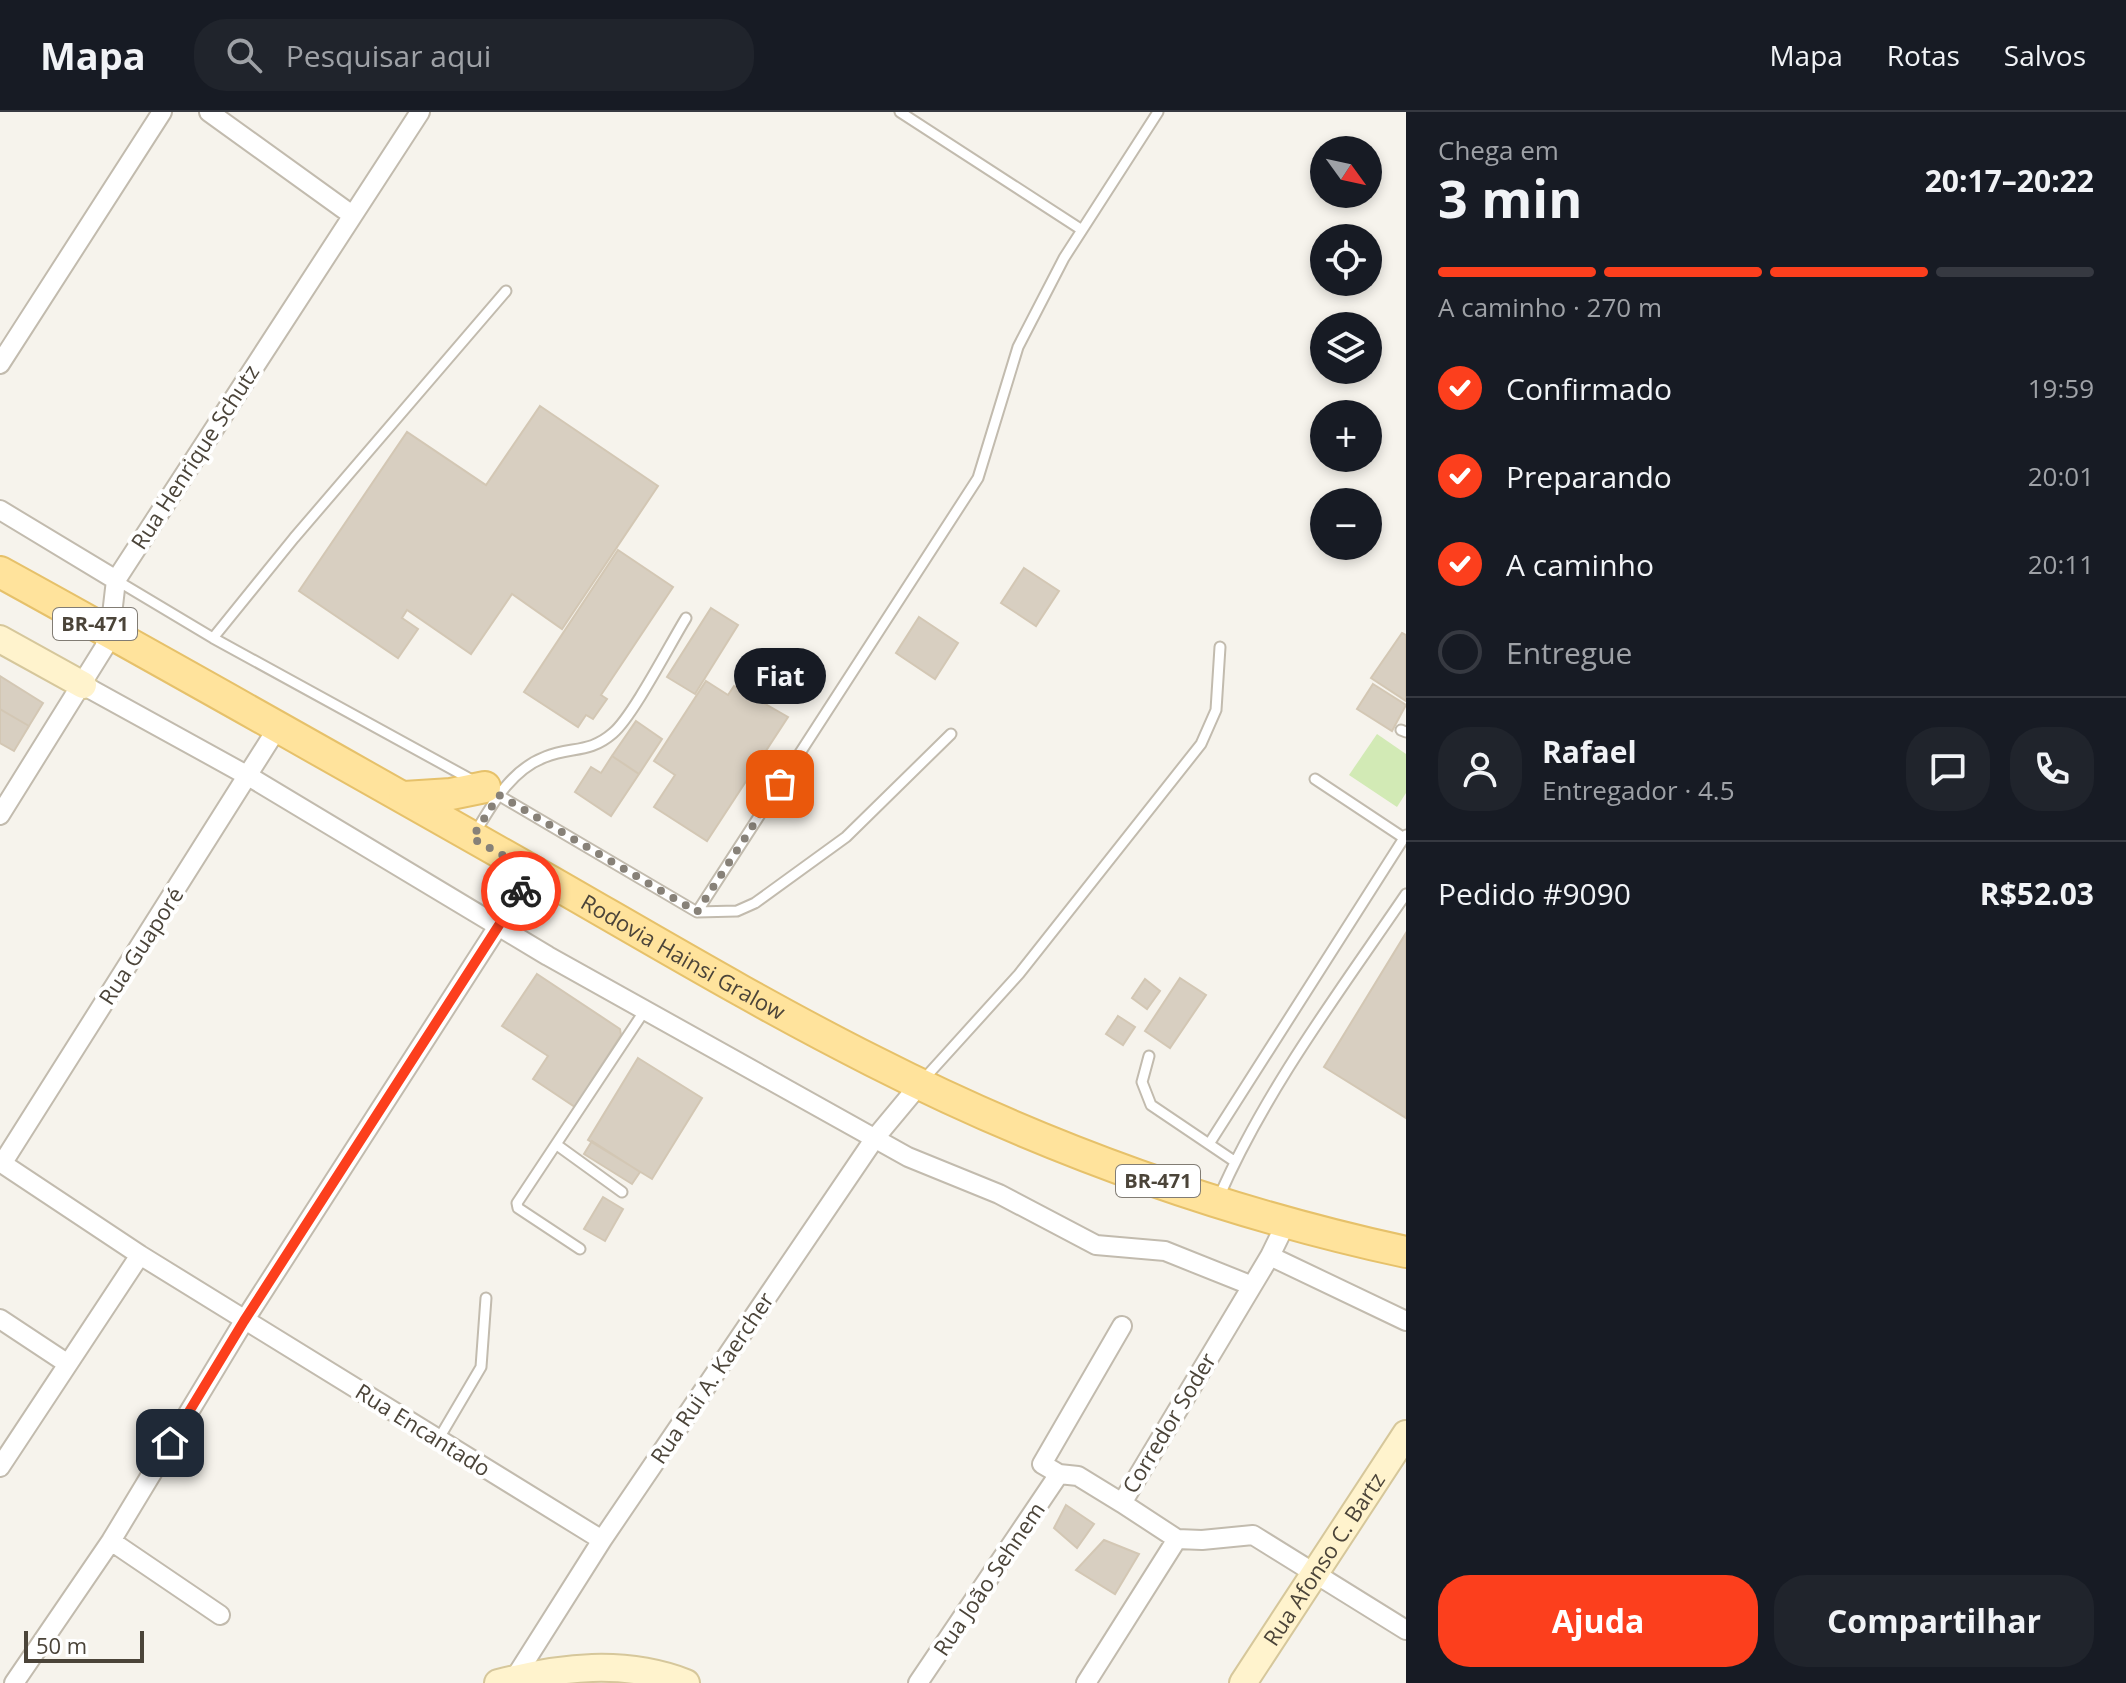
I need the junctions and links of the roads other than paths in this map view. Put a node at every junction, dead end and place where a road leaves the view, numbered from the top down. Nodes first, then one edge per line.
1 (162, 112) edge
2 (209, 112) edge
3 (420, 112) edge
4 (900, 112) edge
5 (1158, 112) edge
6 (352, 215) junction
7 (1082, 230) junction
8 (506, 291) dead end
9 (0, 364) edge
10 (0, 510) edge
11 (0, 572) edge
12 (116, 580) junction
13 (686, 618) dead end
14 (110, 632) junction
15 (213, 638) junction
16 (0, 639) edge
17 (1220, 647) dead end
18 (83, 685) junction
19 (278, 727) junction
20 (951, 734) dead end
21 (250, 777) junction
22 (1315, 779) dead end
23 (492, 791) junction
24 (404, 797) junction
25 (0, 815) edge
26 (1405, 836) edge
27 (472, 838) junction
28 (533, 872) junction
29 (1406, 894) edge
30 (697, 912) junction
31 (499, 926) junction
32 (645, 1010) junction
33 (1149, 1056) dead end
34 (920, 1084) junction
35 (875, 1138) junction
36 (1209, 1144) junction
37 (557, 1145) junction
38 (1234, 1161) junction
39 (1, 1163) edge
40 (622, 1192) dead end
41 (1218, 1200) junction
42 (1287, 1221) junction
43 (580, 1249) dead end
44 (1406, 1252) edge
45 (140, 1255) junction
46 (1270, 1256) junction
47 (1250, 1285) junction
48 (486, 1298) dead end
49 (0, 1319) edge
50 (244, 1321) junction
51 (1406, 1321) edge
52 (1122, 1326) dead end
53 (68, 1364) junction
54 (1406, 1434) edge
55 (438, 1440) junction
56 (0, 1467) edge
57 (1059, 1474) junction
58 (1122, 1503) junction
59 (1177, 1539) junction
60 (602, 1540) junction
61 (111, 1541) junction
62 (1314, 1571) junction
63 (220, 1615) dead end
64 (1406, 1630) edge
65 (506, 1681) edge
66 (1247, 1682) edge
67 (14, 1683) edge
68 (686, 1683) edge
69 (918, 1683) edge
70 (1086, 1683) edge

1 - 9 street
2 - 6 street
3 - 6 street, Rua Henrique Schutz
4 - 7 lane
5 - 7 lane
6 - 12 street, Rua Henrique Schutz
7 - 30 lane
8 - 15 lane
10 - 12 street
11 - 14 main road, Rodovia Hainsi Gralow / BR-471
12 - 14 street, Rua Henrique Schutz
12 - 15 lane
13 - 23 lane
14 - 18 street, Rua Henrique Schutz
14 - 19 main road, Rodovia Hainsi Gralow / BR-471
15 - 23 lane
16 - 18 street
17 - 34 lane
18 - 21 street
18 - 25 street, Rua Henrique Schutz
19 - 21 street, Rua Guaporé
19 - 24 main road, Rodovia Hainsi Gralow / BR-471
20 - 30 lane
21 - 31 street
21 - 39 street, Rua Guaporé
22 - 26 lane
23 - 24 main road
23 - 27 lane
23 - 30 lane
24 - 27 main road, Rodovia Hainsi Gralow / BR-471
26 - 36 lane
27 - 28 main road, Rodovia Hainsi Gralow / BR-471
28 - 31 street
28 - 34 main road, Rodovia Hainsi Gralow / BR-471
29 - 38 lane
31 - 32 street
31 - 50 street
32 - 35 street
32 - 37 lane
33 - 36 lane
34 - 35 street, Rua Rui A. Kaercher
34 - 41 main road, Rodovia Hainsi Gralow / BR-471
35 - 47 street
35 - 60 street, Rua Rui A. Kaercher
36 - 38 lane
37 - 40 lane
37 - 43 lane
38 - 41 lane
39 - 45 street, Rua Encantado
41 - 42 main road, Rodovia Hainsi Gralow / BR-471
42 - 44 main road, Rodovia Hainsi Gralow / BR-471
42 - 46 street, Corredor Soder
45 - 50 street, Rua Encantado
45 - 53 street
46 - 47 street, Corredor Soder
46 - 51 street
47 - 58 street, Corredor Soder
48 - 55 lane
49 - 53 street
50 - 55 street, Rua Encantado
50 - 61 street
52 - 57 street
53 - 56 street
54 - 62 street, Rua Afonso C. Bartz
55 - 60 street, Rua Encantado
57 - 58 street
57 - 69 street, Rua João Sehnem
58 - 59 street, Corredor Soder
59 - 62 street
59 - 70 street
60 - 65 street, Rua Rui A. Kaercher
61 - 63 street
61 - 67 street
62 - 64 street
62 - 66 street, Rua Afonso C. Bartz
65 - 68 street

